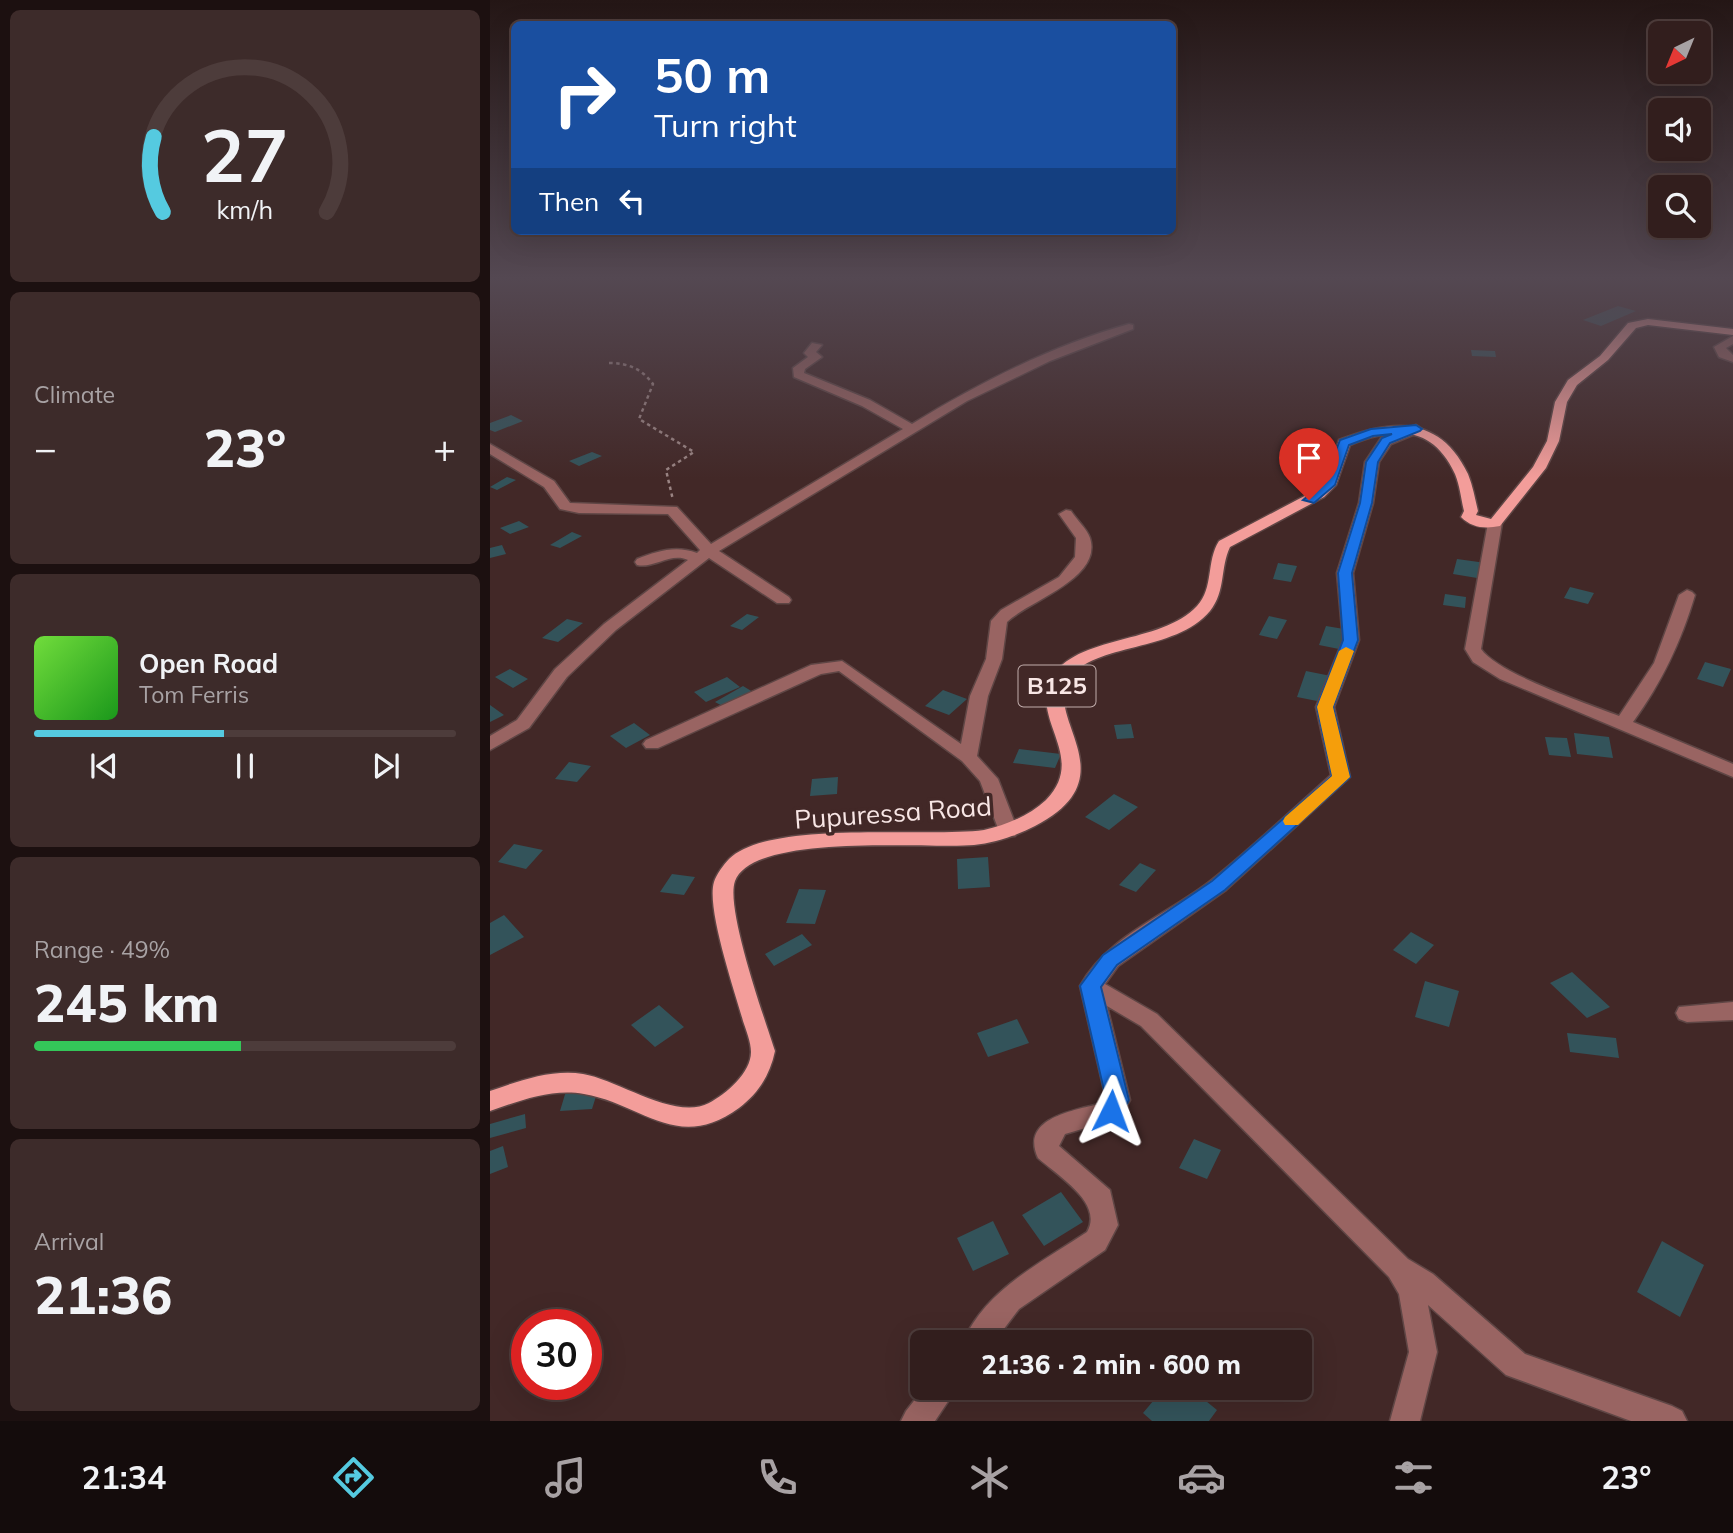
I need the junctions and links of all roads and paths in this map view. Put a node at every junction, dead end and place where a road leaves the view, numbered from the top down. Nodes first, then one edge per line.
1 (815, 346) edge
2 (1079, 346) edge
3 (1614, 346) edge
4 (1721, 346) edge
5 (1733, 359) edge
6 (609, 363) dead end
7 (910, 428) junction
8 (1416, 429) junction
9 (490, 448) edge
10 (672, 510) junction
11 (1066, 514) dead end
12 (1495, 523) junction
13 (703, 555) junction
14 (642, 562) dead end
15 (1687, 595) dead end
16 (783, 600) dead end
17 (1623, 724) junction
18 (490, 744) edge
19 (652, 744) dead end
20 (968, 757) junction
21 (1733, 771) edge
22 (1008, 831) junction
23 (1091, 986) junction
24 (1733, 1011) edge
25 (1686, 1013) dead end
26 (490, 1101) edge
27 (1399, 1268) junction
28 (986, 1330) edge
29 (933, 1400) edge
30 (916, 1421) edge
31 (1405, 1421) edge
32 (1672, 1421) edge

1 - 7 street
2 - 7 street
3 - 12 main road
4 - 5 street
6 - 10 path
7 - 13 street
8 - 12 main road
8 - 22 main road, Pupuressa Road / B125
8 - 23 street
9 - 10 street
10 - 13 street
11 - 20 street
12 - 17 street
13 - 14 street
13 - 16 street
13 - 18 street
15 - 17 street
17 - 21 street
19 - 20 street
20 - 22 street
22 - 26 main road, Pupuressa Road / B125
23 - 27 street
23 - 28 street
24 - 25 street
27 - 31 street
27 - 32 street
29 - 30 street

